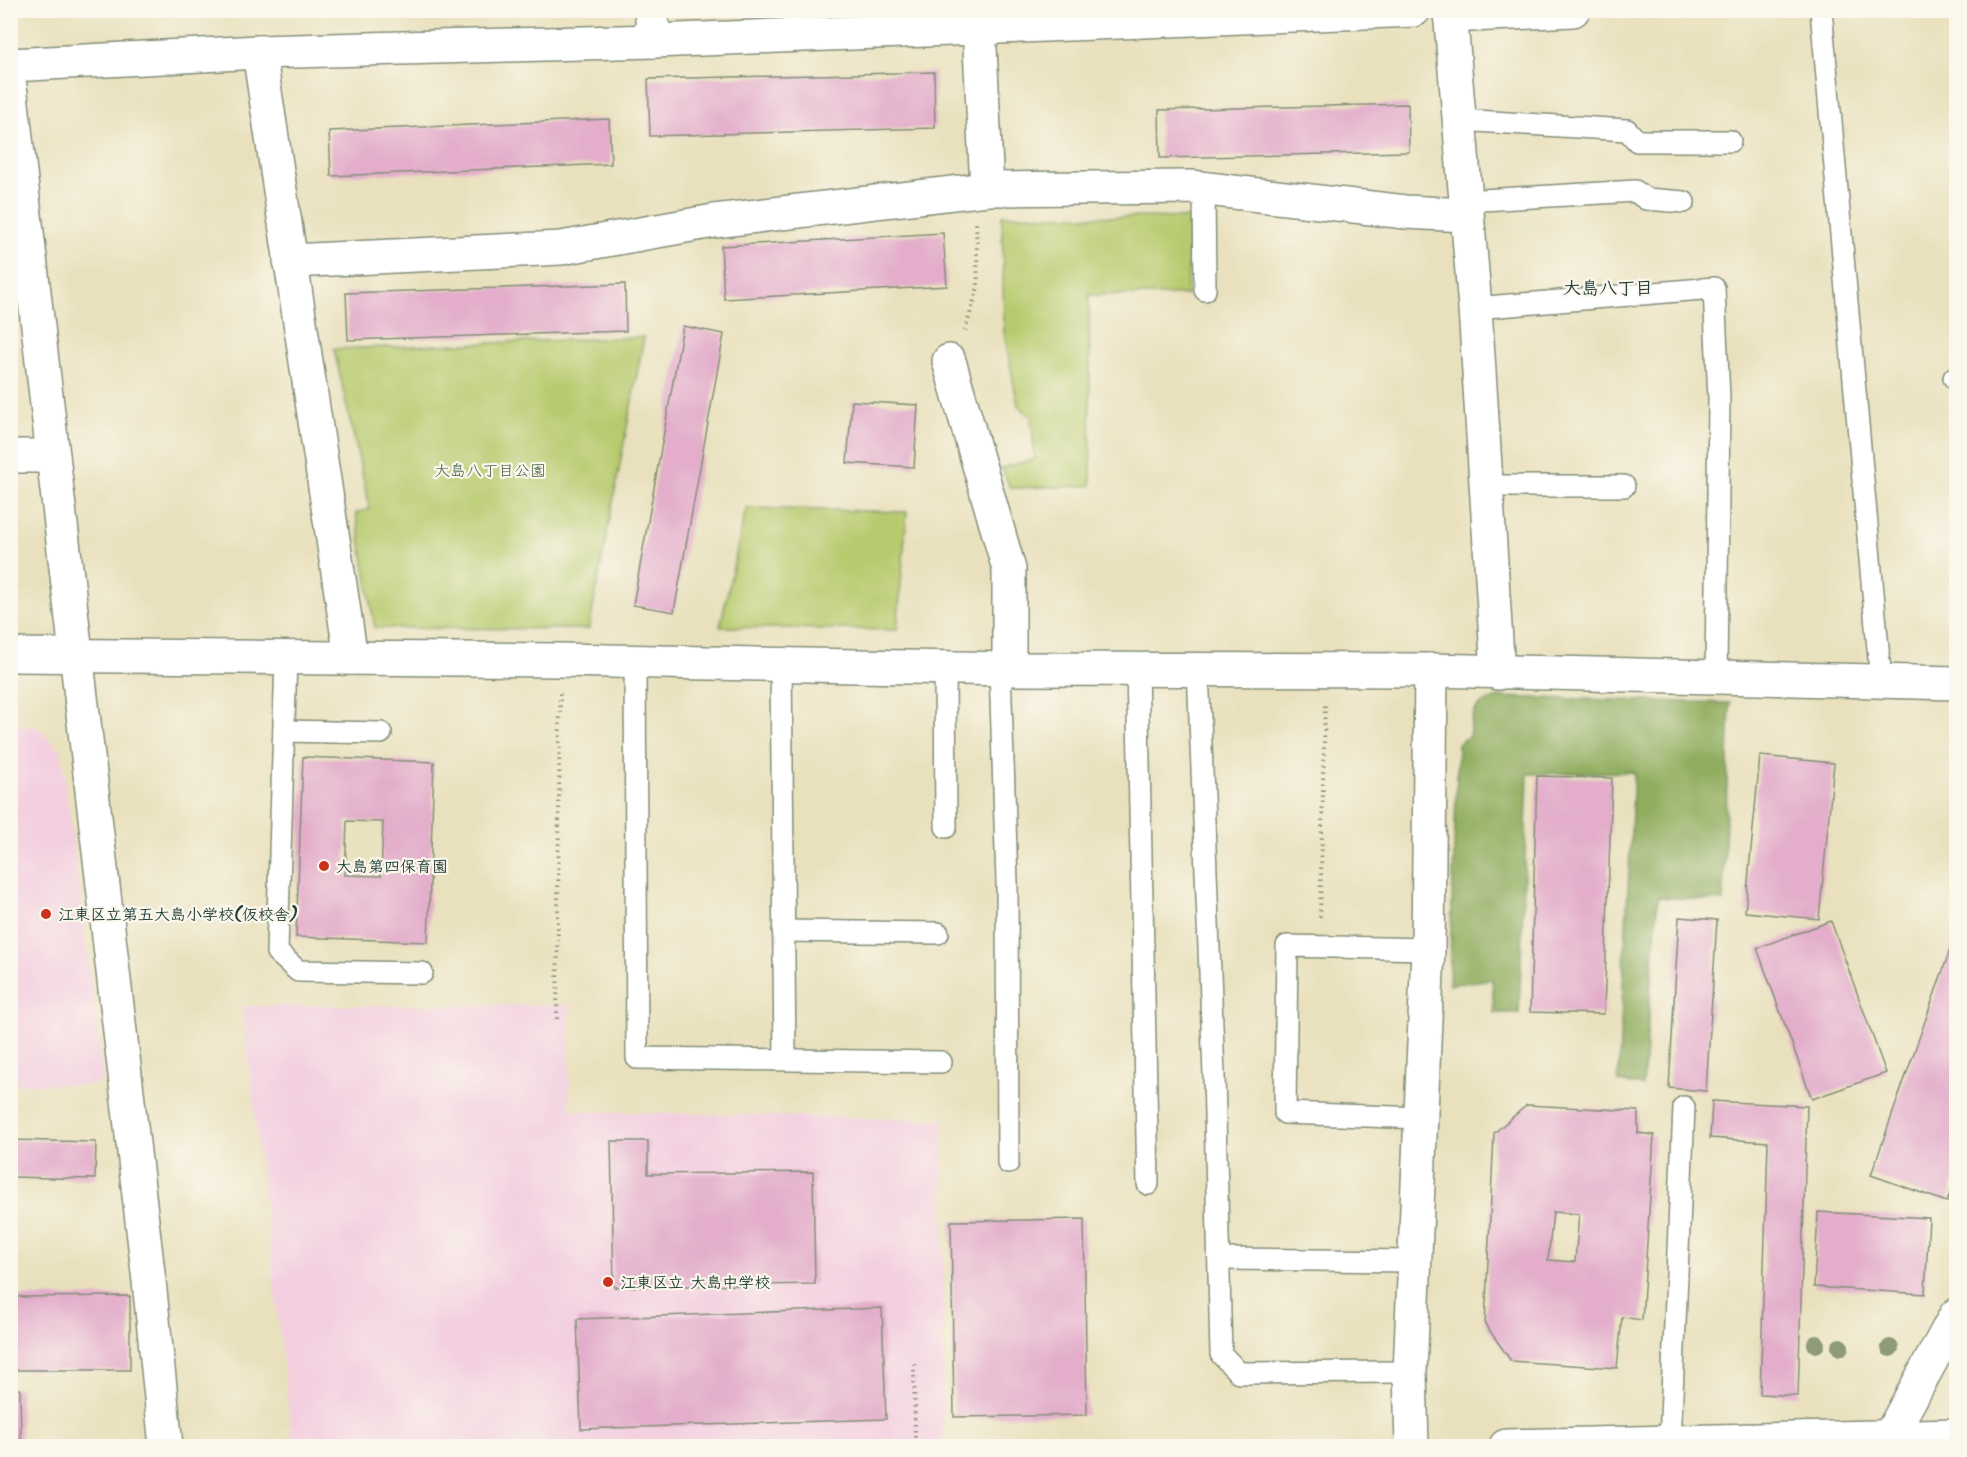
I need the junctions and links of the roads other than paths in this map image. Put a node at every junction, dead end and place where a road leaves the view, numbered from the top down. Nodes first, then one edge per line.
1 (1414, 10) edge
2 (1573, 10) edge
3 (1821, 10) edge
4 (1450, 13) edge
5 (652, 26) edge
6 (979, 27) junction
7 (259, 52) junction
8 (10, 65) edge
9 (10, 86) edge
10 (1459, 120) junction
11 (1730, 141) dead end
12 (1204, 189) junction
13 (1684, 202) dead end
14 (982, 204) junction
15 (1466, 208) junction
16 (290, 261) junction
17 (21, 271) edge
18 (1205, 290) dead end
19 (1475, 308) junction
20 (949, 361) road end
21 (10, 456) edge
22 (53, 456) junction
23 (1486, 486) junction
24 (1624, 486) dead end
25 (10, 655) edge
26 (76, 656) junction
27 (286, 657) junction
28 (351, 658) junction
29 (635, 661) junction
30 (781, 664) junction
31 (945, 668) junction
32 (1137, 668) junction
33 (1198, 668) junction
34 (1004, 669) junction
35 (1431, 670) junction
36 (1498, 673) junction
37 (1716, 678) junction
38 (1881, 682) junction
39 (1956, 683) edge
40 (284, 731) junction
41 (381, 734) dead end
42 (946, 827) dead end
43 (783, 931) junction
44 (938, 933) dead end
45 (1428, 949) junction
46 (422, 973) dead end
47 (785, 1059) junction
48 (941, 1062) dead end
49 (1684, 1107) dead end
50 (1421, 1118) junction
51 (1008, 1163) dead end
52 (1148, 1184) dead end
53 (1219, 1259) junction
54 (1414, 1262) junction
55 (1956, 1315) edge
56 (1410, 1372) junction
57 (1956, 1435) edge
58 (1890, 1436) junction
59 (1670, 1442) junction
60 (166, 1446) edge
61 (1412, 1446) edge
62 (1506, 1446) edge

1 - 6 street
2 - 4 street
3 - 38 lane
4 - 10 street
5 - 6 street
5 - 7 street
6 - 14 street
7 - 8 street
7 - 16 street
9 - 17 street
10 - 11 lane
10 - 15 street
12 - 14 street
12 - 15 street
12 - 18 lane
13 - 15 lane
14 - 16 street
15 - 19 street
16 - 28 street
17 - 22 street
19 - 23 street
19 - 37 lane
20 - 34 street
21 - 22 street
22 - 26 street
23 - 24 lane
23 - 36 street
25 - 26 street
26 - 27 street
26 - 60 street
27 - 28 street
27 - 40 lane
28 - 29 street
29 - 30 street
29 - 47 lane
30 - 31 street
30 - 43 lane
31 - 34 street
31 - 42 lane
32 - 33 street
32 - 34 street
32 - 52 lane
33 - 35 street
33 - 53 lane
34 - 51 lane
35 - 36 street
35 - 45 street
36 - 37 street
37 - 38 street
38 - 39 street
40 - 41 lane
40 - 46 lane
43 - 44 lane
43 - 47 lane
45 - 50 street
45 - 50 lane
47 - 48 lane
49 - 59 lane
50 - 54 street
53 - 54 lane
53 - 56 lane
54 - 56 street
55 - 58 street
56 - 61 street
57 - 58 street
58 - 59 street
59 - 62 street

